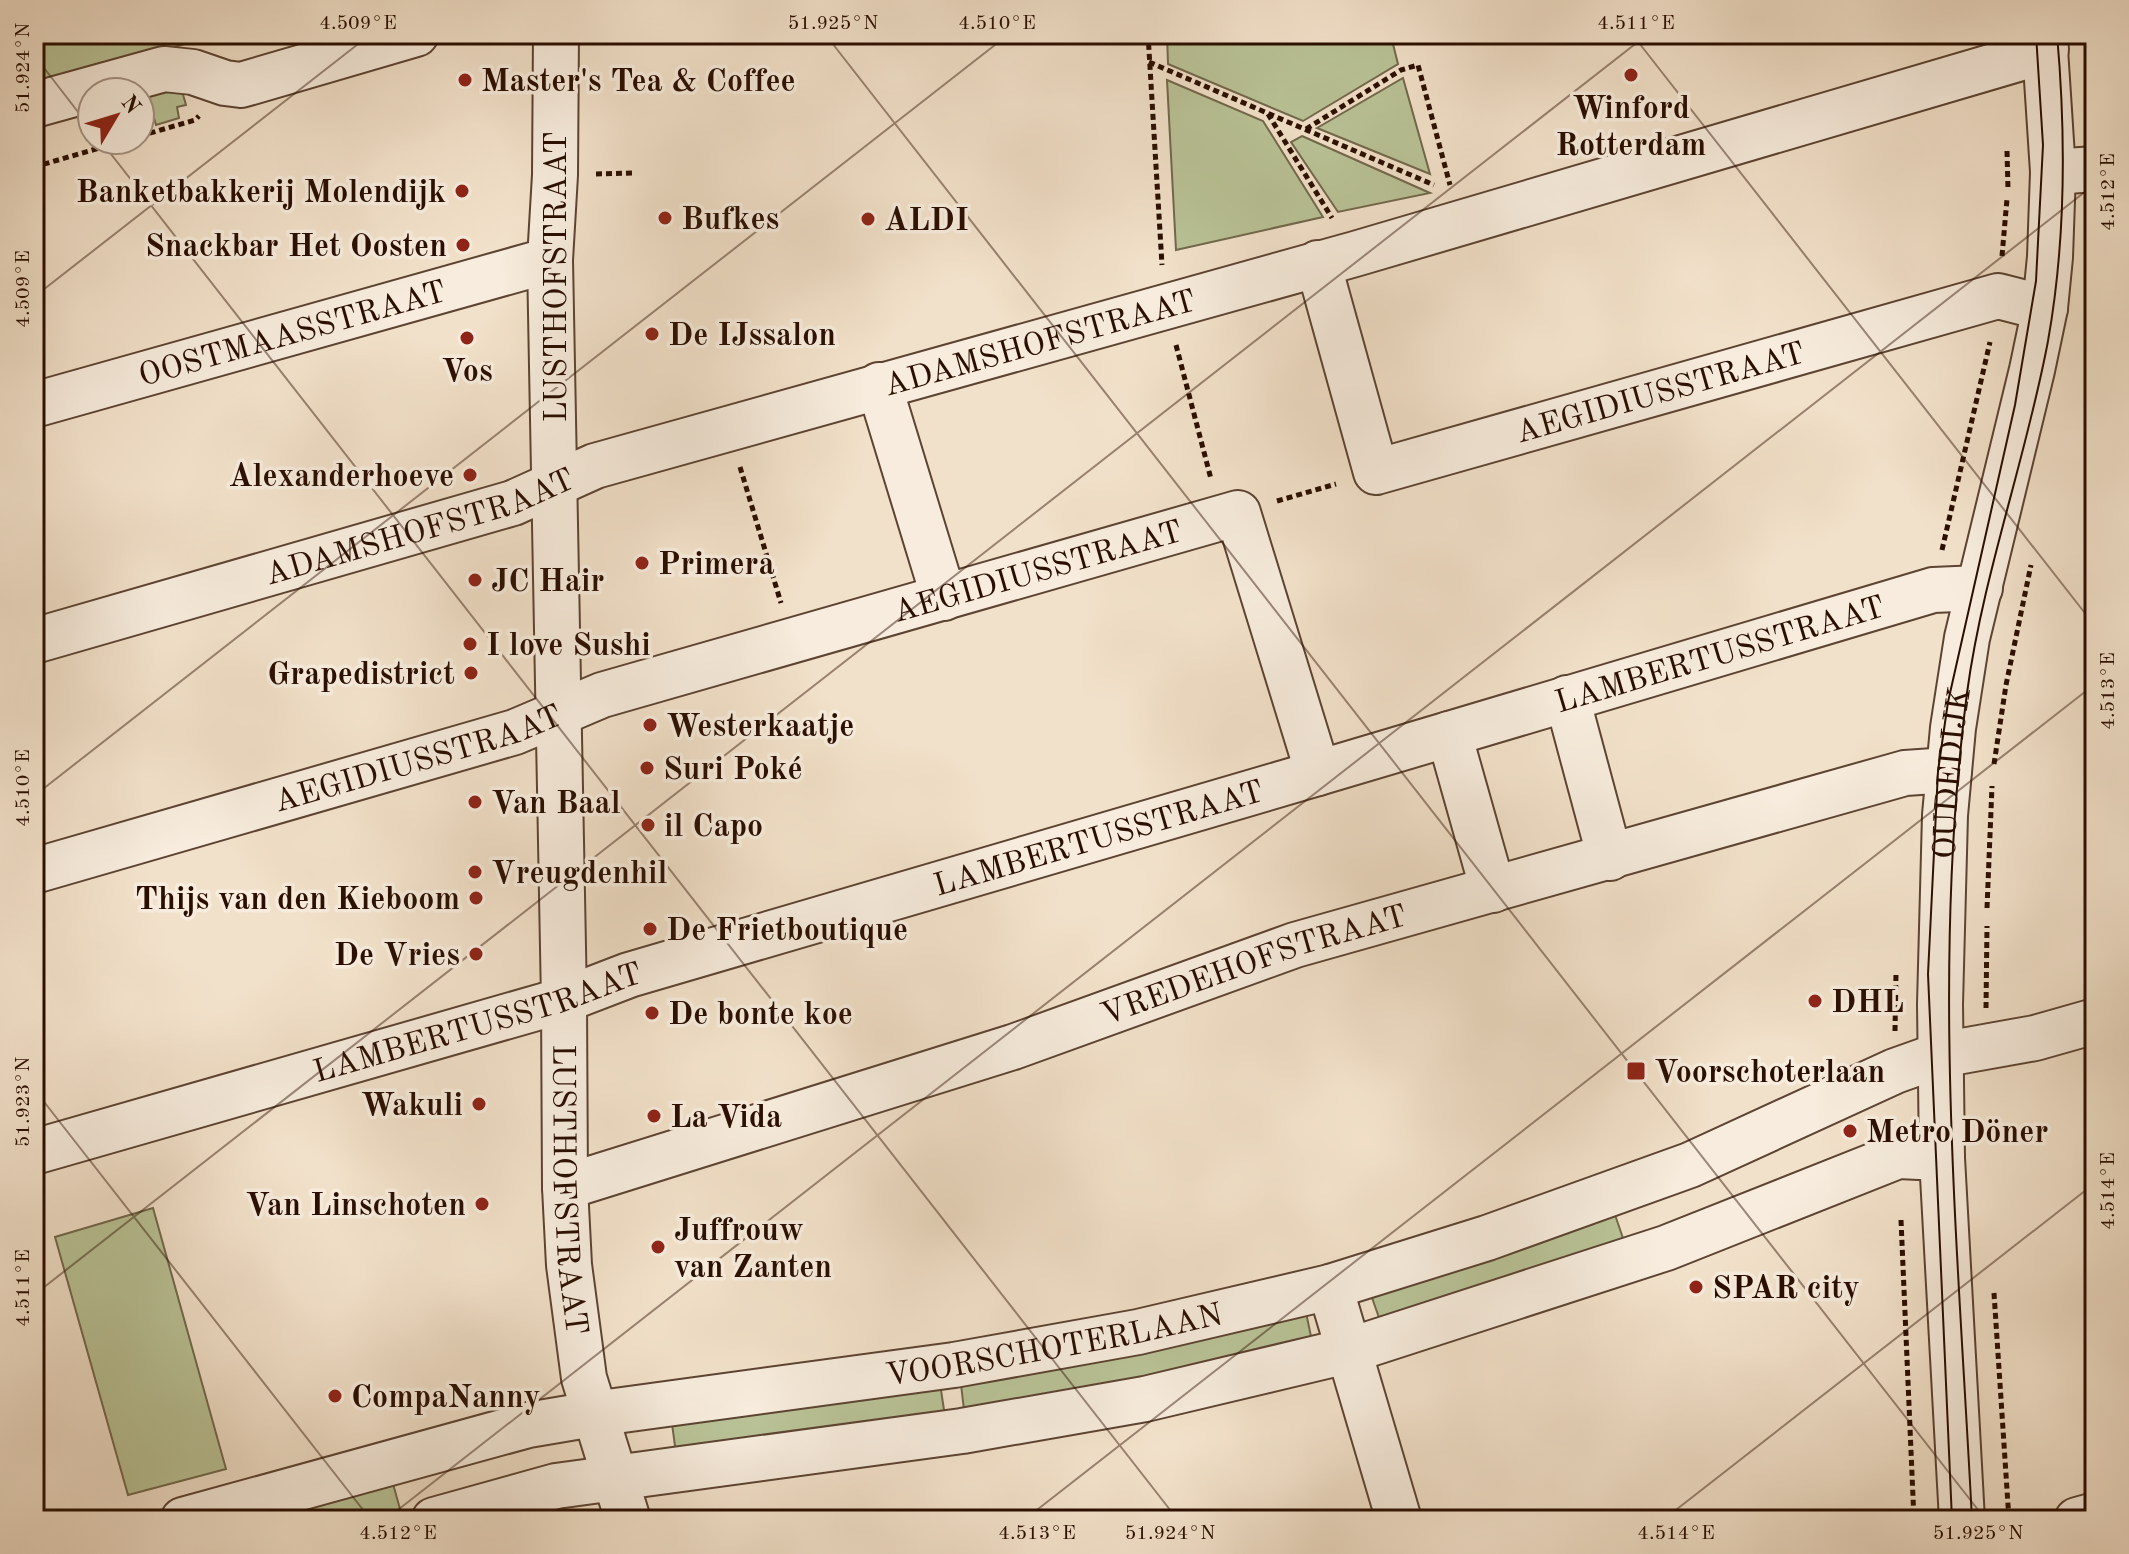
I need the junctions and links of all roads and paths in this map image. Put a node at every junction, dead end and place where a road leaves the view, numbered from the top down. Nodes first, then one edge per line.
1 (416, 34) edge
2 (556, 34) edge
3 (2092, 34) edge
4 (2045, 41) edge
5 (1149, 62) dead end
6 (2095, 99) edge
7 (34, 105) edge
8 (1267, 113) junction
9 (1305, 130) junction
10 (76, 155) edge
11 (34, 167) edge
12 (2074, 171) edge
13 (1432, 185) dead end
14 (1462, 223) junction
15 (1337, 258) junction
16 (550, 260) junction
17 (2045, 308) junction
18 (879, 385) junction
19 (34, 405) edge
20 (729, 428) junction
21 (1376, 472) junction
22 (555, 484) junction
23 (1238, 513) junction
24 (2032, 558) dead end
25 (1980, 588) junction
26 (944, 598) junction
27 (34, 641) edge
28 (792, 641) junction
29 (1567, 698) junction
30 (558, 713) junction
31 (1449, 734) junction
32 (1949, 770) junction
33 (1318, 773) junction
34 (1610, 858) junction
35 (34, 871) edge
36 (1493, 890) junction
37 (564, 1000) junction
38 (2095, 1021) edge
39 (1985, 1048) junction
40 (1940, 1055) junction
41 (34, 1152) edge
42 (1942, 1158) junction
43 (565, 1187) junction
44 (1994, 1284) dead end
45 (1330, 1287) junction
46 (1351, 1350) junction
47 (593, 1414) junction
48 (616, 1478) junction
49 (2095, 1515) edge
50 (1953, 1518) edge
51 (183, 1520) edge
52 (434, 1520) edge
53 (628, 1520) edge
54 (1399, 1520) edge
55 (2009, 1520) edge
56 (2077, 1520) edge

1 - 7 street
2 - 16 street, LUSTHOFSTRAAT
3 - 6 path
4 - 12 street, OUDEDIJK
4 - 14 street, ADAMSHOFSTRAAT
5 - 8 path
8 - 9 path
8 - 15 path
9 - 13 path
9 - 14 path
10 - 11 path
12 - 17 street, OUDEDIJK
14 - 15 street, ADAMSHOFSTRAAT
15 - 18 street, ADAMSHOFSTRAAT
15 - 21 street
16 - 19 street, OOSTMAASSTRAAT
16 - 22 street, LUSTHOFSTRAAT
17 - 21 street, AEGIDIUSSTRAAT
17 - 25 street, OUDEDIJK
18 - 20 street, ADAMSHOFSTRAAT
18 - 26 street
20 - 22 street, ADAMSHOFSTRAAT
20 - 28 path
21 - 23 path
22 - 27 street, ADAMSHOFSTRAAT
22 - 30 street, LUSTHOFSTRAAT
23 - 26 street, AEGIDIUSSTRAAT
23 - 33 street
24 - 39 path, OUDEDIJK
25 - 29 street, LAMBERTUSSTRAAT
25 - 32 street, OUDEDIJK
26 - 28 street, AEGIDIUSSTRAAT
28 - 30 street, AEGIDIUSSTRAAT
29 - 31 street, LAMBERTUSSTRAAT
29 - 34 street
30 - 35 street, AEGIDIUSSTRAAT
30 - 37 street, LUSTHOFSTRAAT
31 - 33 street, LAMBERTUSSTRAAT
31 - 36 street
32 - 34 street, VREDEHOFSTRAAT
32 - 40 street, OUDEDIJK
33 - 37 street, LAMBERTUSSTRAAT
34 - 36 street, VREDEHOFSTRAAT
36 - 43 street, VREDEHOFSTRAAT
37 - 41 street, LAMBERTUSSTRAAT
37 - 43 street, LUSTHOFSTRAAT
38 - 39 street, VOORSCHOTERLAAN
39 - 40 street, VOORSCHOTERLAAN
40 - 42 street, OUDEDIJK
40 - 45 street, VOORSCHOTERLAAN
42 - 46 street, VOORSCHOTERLAAN
42 - 50 street, OUDEDIJK
43 - 47 street, LUSTHOFSTRAAT
44 - 55 path
45 - 46 street
45 - 47 street, VOORSCHOTERLAAN
46 - 48 street, VOORSCHOTERLAAN
46 - 54 street
47 - 48 street, LUSTHOFSTRAAT
47 - 51 street, VOORSCHOTERLAAN
48 - 52 street, VOORSCHOTERLAAN
48 - 53 street, LUSTHOFSTRAAT
49 - 56 street

